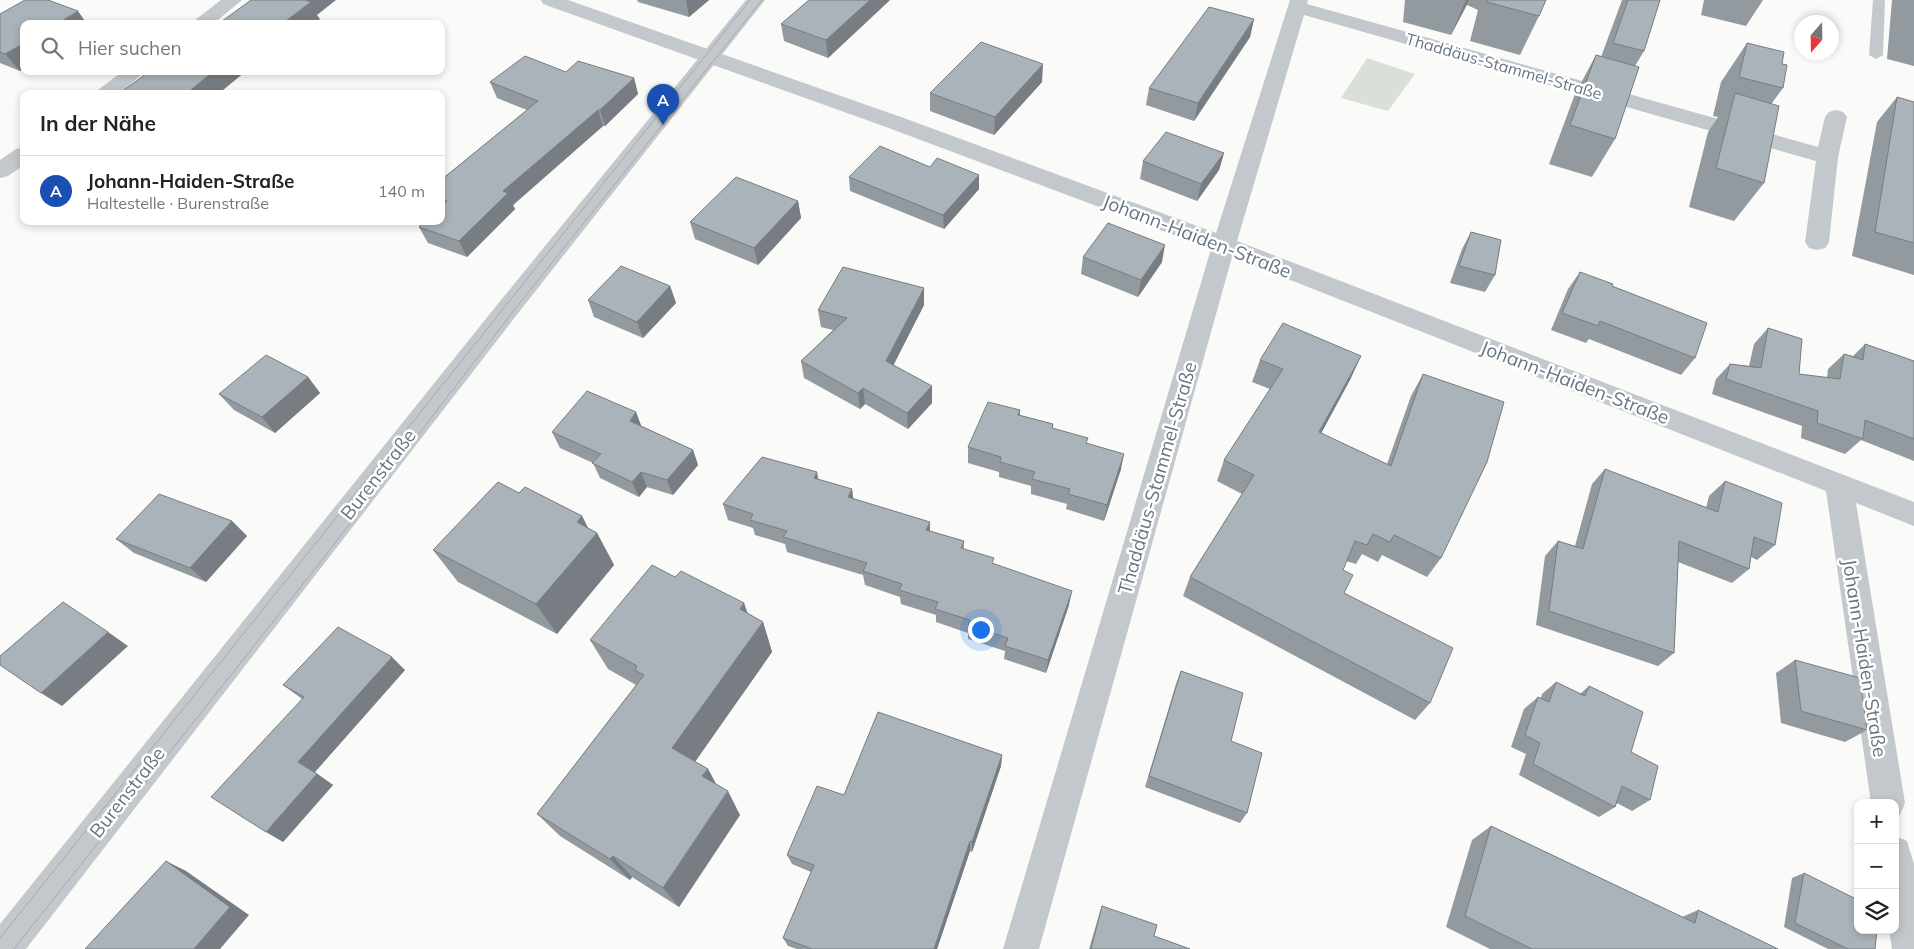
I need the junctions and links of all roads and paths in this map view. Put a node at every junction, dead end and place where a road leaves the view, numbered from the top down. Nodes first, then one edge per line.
1 (233, 0) edge
2 (550, 0) edge
3 (756, 0) edge
4 (1878, 0) edge
5 (1298, 4) edge
6 (206, 20) edge
7 (1876, 55) dead end
8 (711, 56) junction
9 (131, 75) edge
10 (110, 90) edge
11 (1836, 117) dead end
12 (20, 157) edge
13 (1827, 157) junction
14 (0, 171) edge
15 (1817, 242) dead end
16 (1224, 245) junction
17 (1839, 484) junction
18 (1914, 514) edge
19 (1887, 799) edge
20 (1899, 879) edge
21 (2, 949) edge
22 (1021, 949) edge
23 (1910, 949) edge

1 - 6 street
2 - 8 street, Johann-Haiden-Straße
3 - 8 street, Burenstraße
4 - 7 lane
5 - 13 street, Thaddäus-Stammel-Straße
5 - 16 street, Thaddäus-Stammel-Straße
8 - 16 street, Johann-Haiden-Straße
8 - 21 street, Burenstraße
9 - 10 street
11 - 13 street
12 - 14 street
13 - 15 street
16 - 17 street, Johann-Haiden-Straße
16 - 22 street, Thaddäus-Stammel-Straße
17 - 18 street, Johann-Haiden-Straße
17 - 19 street, Johann-Haiden-Straße
20 - 23 street

